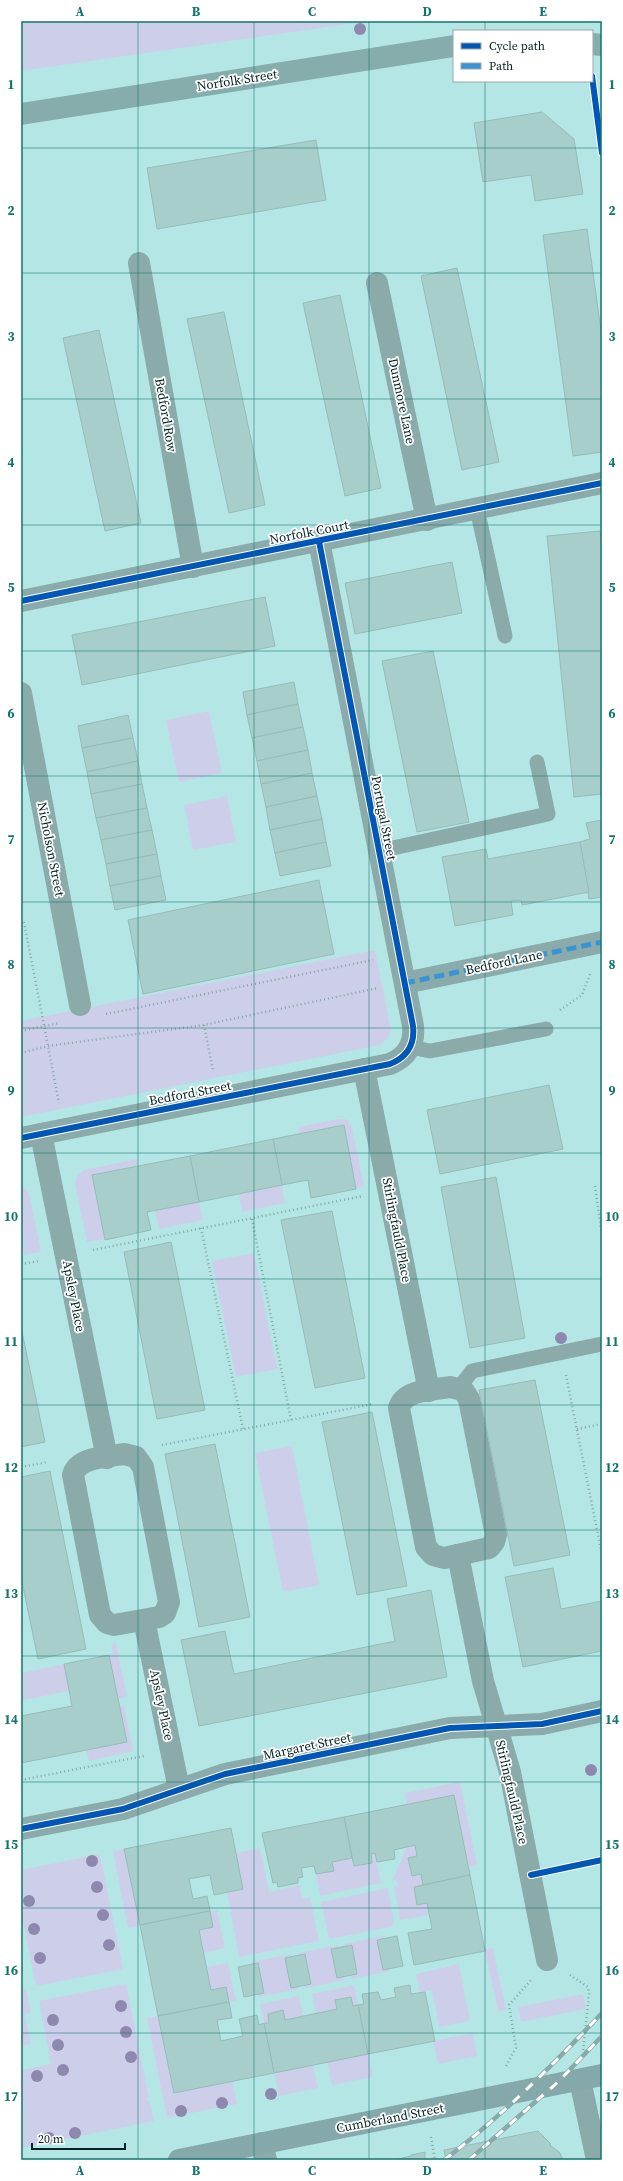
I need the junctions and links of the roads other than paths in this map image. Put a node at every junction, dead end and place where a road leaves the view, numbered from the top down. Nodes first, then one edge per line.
1 (453, 46) edge
2 (21, 114) edge
3 (139, 263) dead end
4 (377, 282) dead end
5 (602, 483) edge
6 (477, 509) junction
7 (427, 520) junction
8 (319, 541) junction
9 (193, 567) junction
10 (21, 601) edge
11 (505, 636) dead end
12 (21, 693) edge
13 (537, 762) dead end
14 (379, 851) junction
15 (602, 942) edge
16 (405, 983) junction
17 (82, 1014) road end
18 (546, 1029) road end
19 (410, 1047) junction
20 (364, 1070) junction
21 (31, 1136) edge
22 (602, 1344) edge
23 (459, 1388) junction
24 (429, 1391) junction
25 (106, 1458) junction
26 (458, 1555) junction
27 (144, 1620) junction
28 (602, 1711) edge
29 (496, 1726) junction
30 (179, 1789) junction
31 (21, 1829) edge
32 (547, 1960) road end
33 (602, 2075) edge
34 (580, 2080) junction
35 (264, 2152) edge
36 (179, 2160) edge
37 (597, 2160) edge

1 - 2 main road, Norfolk Street
3 - 9 street, Bedford Row
4 - 7 street, Dunmore Lane
5 - 6 street, Norfolk Court
6 - 7 street, Norfolk Court
6 - 11 lane
7 - 8 street, Norfolk Court
8 - 9 street, Norfolk Court
8 - 14 street, Portugal Street
9 - 10 street, Norfolk Court
12 - 17 street, Nicholson Street
13 - 14 lane
14 - 16 street, Portugal Street
15 - 16 street, Bedford Lane
16 - 19 street, Portugal Street
18 - 19 lane
19 - 20 street
20 - 21 street, Bedford Street
20 - 24 street, Stirlingfauld Place
21 - 25 street, Apsley Place
22 - 23 lane
23 - 24 street
23 - 26 street
24 - 26 street
25 - 27 street
25 - 27 street
26 - 29 street, Stirlingfauld Place
27 - 30 street, Apsley Place
28 - 29 street, Margaret Street
29 - 30 street, Margaret Street
29 - 32 street, Stirlingfauld Place
30 - 31 street, Margaret Street
33 - 34 street, Cumberland Street
34 - 35 street, Cumberland Street
34 - 37 street
35 - 36 street, Cumberland Street

